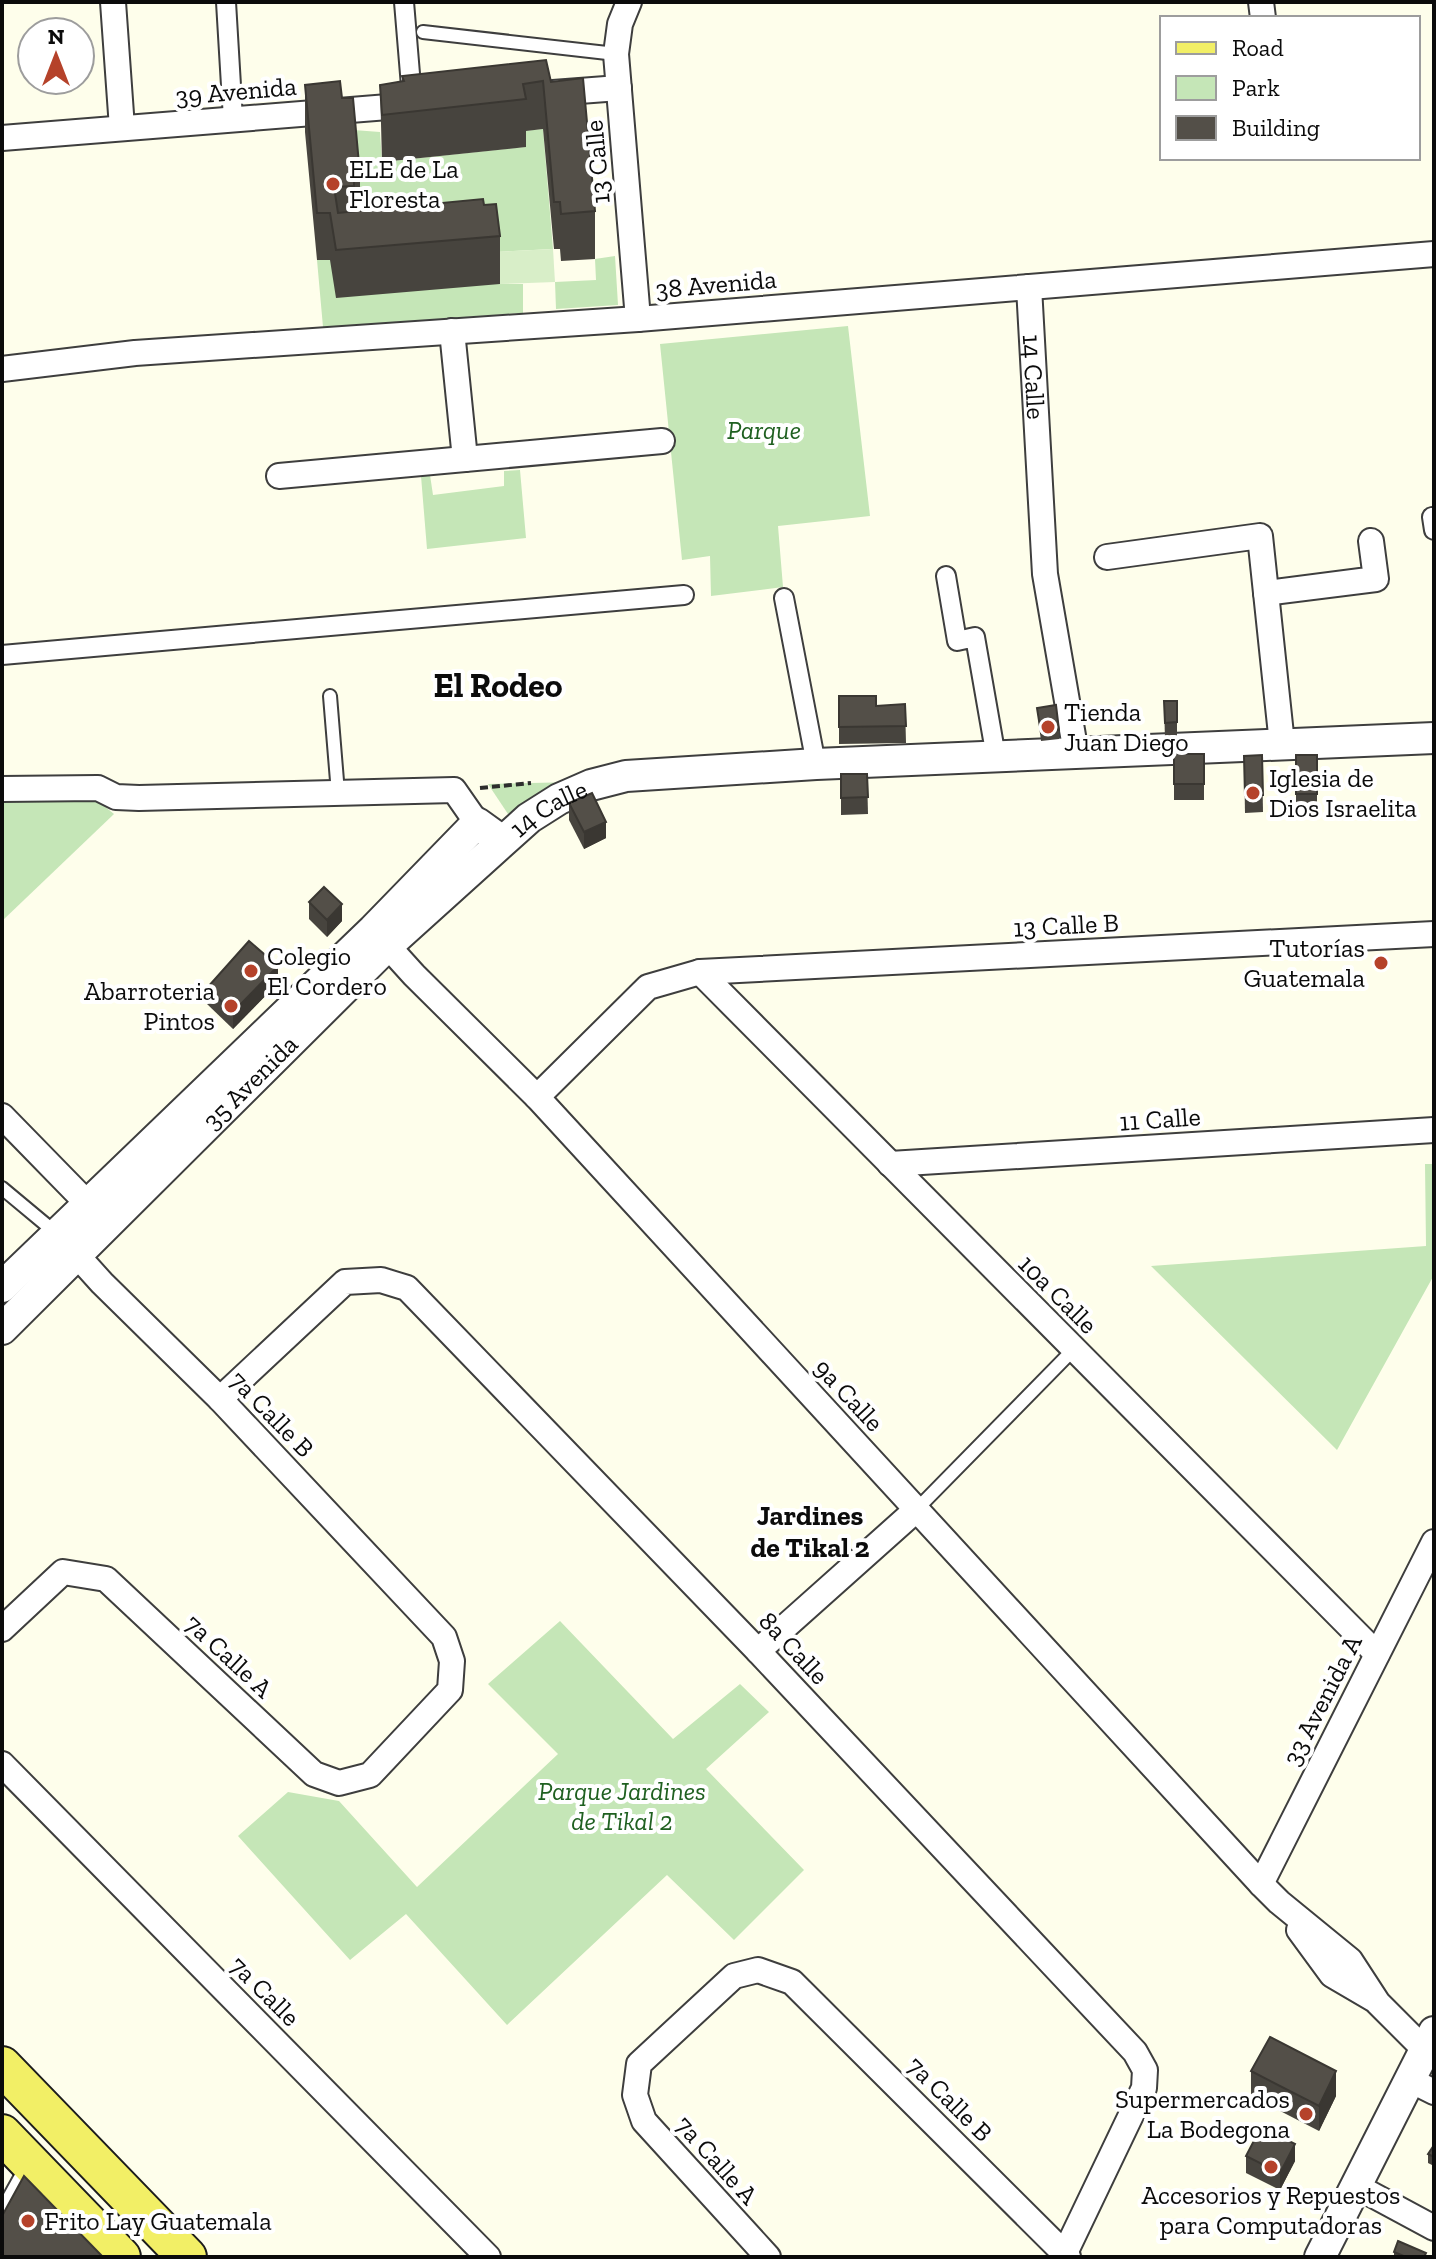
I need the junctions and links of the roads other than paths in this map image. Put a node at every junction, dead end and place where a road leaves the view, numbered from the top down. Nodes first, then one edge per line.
1 (113, 2) edge
2 (226, 2) edge
3 (404, 2) edge
4 (629, 2) edge
5 (423, 32) dead end
6 (616, 54) junction
7 (619, 88) junction
8 (523, 96) edge
9 (420, 104) joint
10 (233, 119) junction
11 (122, 128) junction
12 (2, 138) edge
13 (1434, 254) edge
14 (1029, 287) junction
15 (638, 319) junction
16 (452, 331) junction
17 (2, 369) edge
18 (662, 441) dead end
19 (465, 459) junction
20 (279, 476) dead end
21 (1371, 541) dead end
22 (1107, 557) dead end
23 (946, 576) dead end
24 (1266, 593) junction
25 (684, 595) dead end
26 (784, 598) dead end
27 (2, 655) edge
28 (330, 696) dead end
29 (1434, 738) edge
30 (1282, 744) junction
31 (1076, 753) junction
32 (996, 757) junction
33 (816, 764) junction
34 (2, 789) edge
35 (338, 793) junction
36 (477, 823) junction
37 (502, 841) junction
38 (1434, 934) edge
39 (381, 938) junction
40 (700, 972) junction
41 (537, 1097) junction
42 (2, 1116) edge
43 (1434, 1130) edge
44 (890, 1164) junction
45 (2, 1188) edge
46 (88, 1204) junction
47 (67, 1244) junction
48 (2, 1287) edge
49 (2, 1329) edge
50 (1074, 1349) junction
51 (220, 1399) junction
52 (916, 1510) junction
53 (1434, 1542) edge
54 (2, 1629) edge
55 (758, 1651) junction
56 (1377, 1654) junction
57 (2, 1764) edge
58 (314, 1774) joint
59 (1261, 1884) junction
60 (792, 1982) joint
61 (1430, 2041) edge
62 (2, 2066) edge
63 (1422, 2086) edge
64 (2, 2134) edge
65 (29, 2163) junction
66 (1356, 2186) junction
67 (2, 2210) edge
68 (1434, 2228) edge
69 (1067, 2255) edge
70 (121, 2257) edge
71 (187, 2257) edge
72 (488, 2257) edge
73 (768, 2257) edge
74 (1320, 2257) edge

1 - 11 street
2 - 10 street
3 - 9 street
4 - 6 street, 13 Calle
5 - 6 lane
6 - 7 street, 13 Calle
7 - 8 street
7 - 15 street, 13 Calle
9 - 10 street, 39 Avenida
10 - 11 street, 39 Avenida
11 - 12 street, 39 Avenida
13 - 14 street, 38 Avenida
14 - 15 street, 38 Avenida
14 - 31 street, 14 Calle
15 - 16 street, 38 Avenida
16 - 17 street, 38 Avenida
16 - 19 street
18 - 19 street
19 - 20 street
21 - 24 street
22 - 24 street
23 - 32 street
24 - 30 street
25 - 27 street
26 - 33 street
28 - 35 lane
29 - 30 street, 14 Calle
30 - 31 street, 14 Calle
31 - 32 street, 14 Calle
32 - 33 street, 14 Calle
33 - 37 street, 14 Calle
34 - 35 street, 14 Calle
35 - 36 street, 14 Calle
36 - 37 street, 14 Calle
36 - 39 street, 35 Avenida
37 - 39 street, 35 Avenida
38 - 40 street, 13 Calle B
39 - 41 street, 9a Calle
39 - 46 street, 35 Avenida
39 - 47 street, 35 Avenida
40 - 41 street, 13 Calle B
40 - 44 street, 10a Calle
41 - 52 street, 9a Calle
42 - 46 street
43 - 44 street, 11 Calle
44 - 50 street, 10a Calle
45 - 47 lane
46 - 47 street, 35 Avenida
47 - 48 street, 35 Avenida
47 - 49 street, 35 Avenida
47 - 51 street, 7a Calle B
50 - 52 lane
50 - 56 street, 10a Calle
51 - 55 street, 8a Calle
51 - 58 street, 7a Calle B
52 - 55 street
52 - 59 street, 9a Calle
53 - 56 street, 33 Avenida A
54 - 58 street, 7a Calle A
55 - 69 street, 8a Calle
56 - 59 street, 33 Avenida A
57 - 72 street, 7a Calle
59 - 61 street, 9a Calle
60 - 69 street, 7a Calle B
60 - 73 street, 7a Calle A
61 - 63 street
62 - 71 main road
63 - 66 street
64 - 65 main road
65 - 67 lane
65 - 70 main road
66 - 68 street
66 - 74 street

